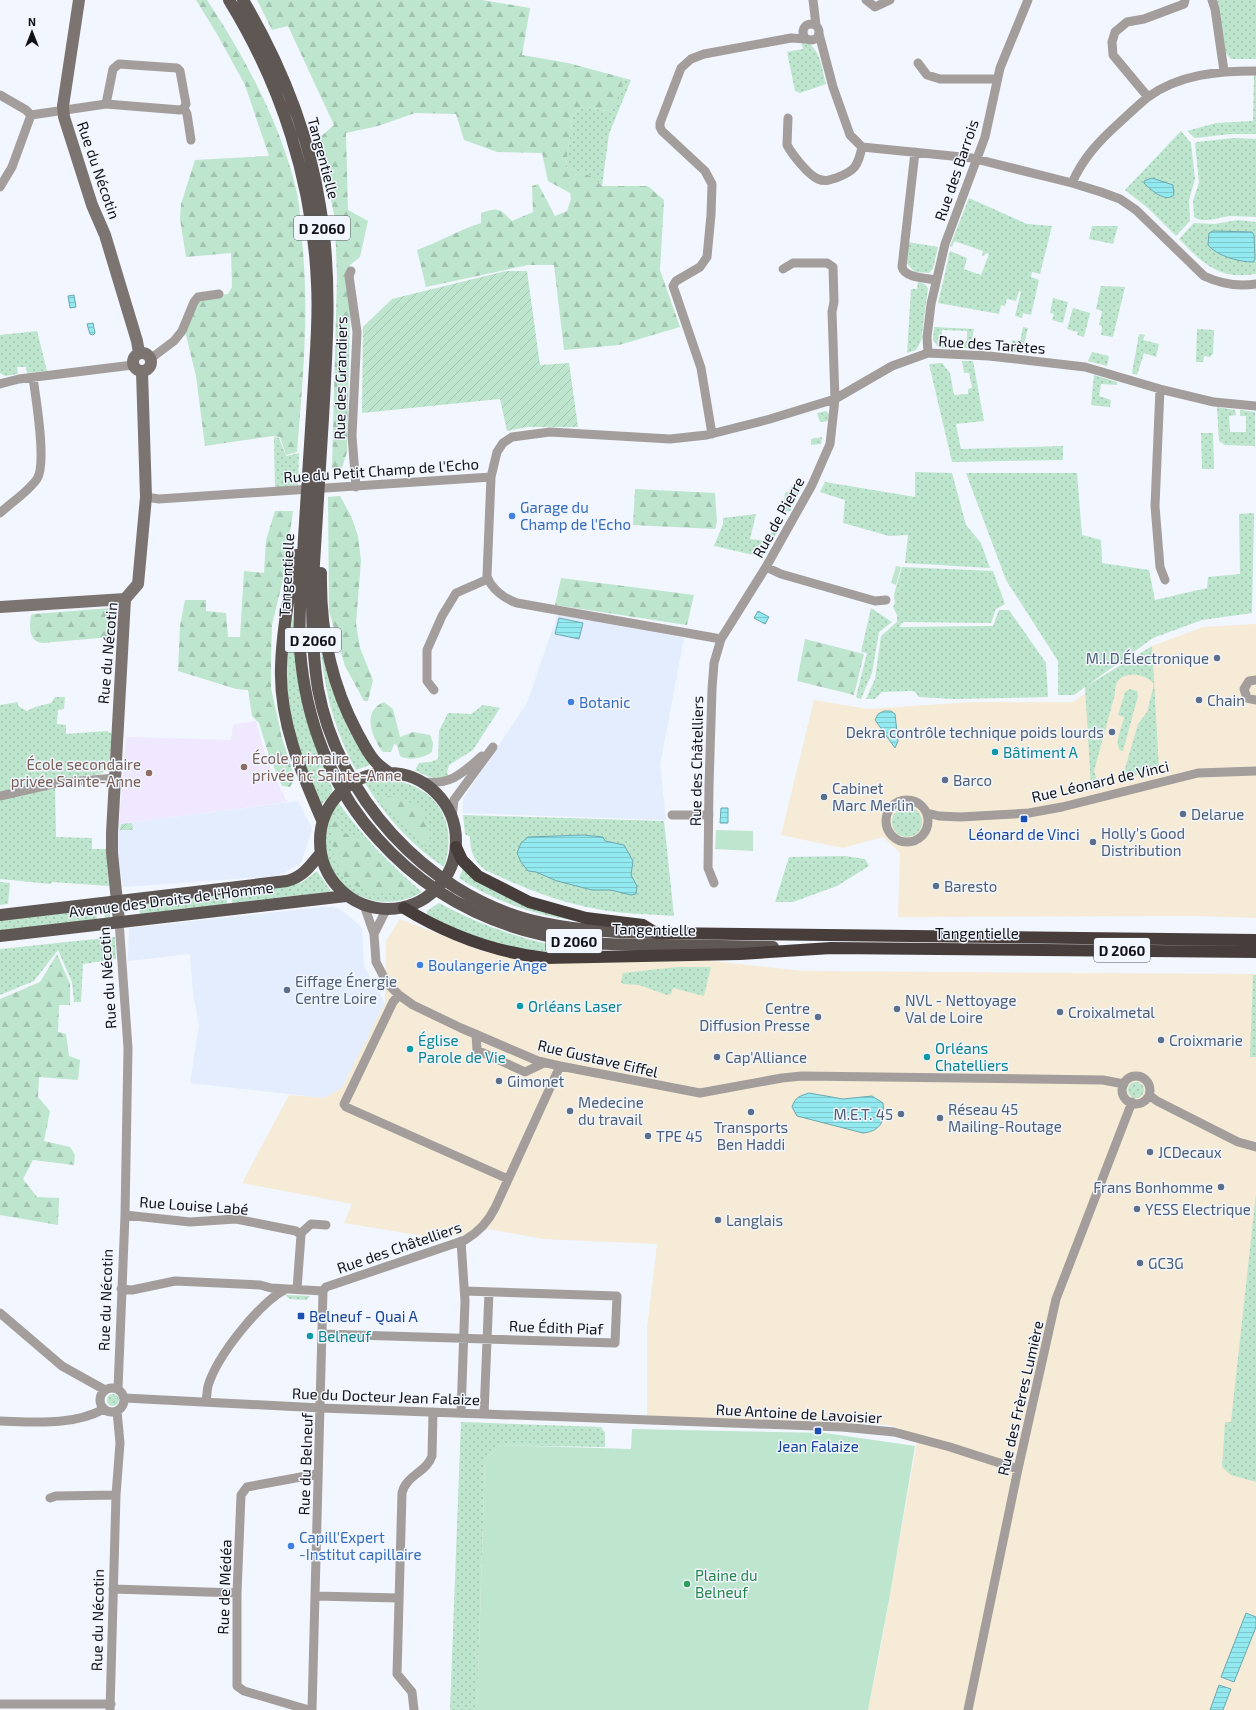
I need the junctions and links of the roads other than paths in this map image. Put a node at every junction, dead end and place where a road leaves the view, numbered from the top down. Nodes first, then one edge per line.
1 (79, 0) edge
2 (233, 0) edge
3 (813, 0) edge
4 (866, 0) edge
5 (890, 0) edge
6 (1028, 0) edge
7 (1185, 0) edge
8 (1212, 0) edge
9 (810, 32) junction
10 (918, 64) dead end
11 (1224, 71) junction
12 (1256, 71) edge
13 (997, 79) junction
14 (0, 95) edge
15 (1148, 97) junction
16 (106, 104) junction
17 (184, 108) junction
18 (63, 110) junction
19 (31, 115) junction
20 (788, 118) dead end
21 (191, 140) dead end
22 (862, 147) junction
23 (915, 152) junction
24 (976, 159) junction
25 (1072, 183) junction
26 (0, 187) edge
27 (783, 269) dead end
28 (350, 271) dead end
29 (936, 280) junction
30 (1256, 284) edge
31 (219, 294) dead end
32 (928, 353) junction
33 (145, 354) junction
34 (136, 370) junction
35 (33, 378) junction
36 (0, 384) edge
37 (1160, 389) junction
38 (835, 399) junction
39 (1256, 406) edge
40 (712, 434) junction
41 (314, 471) junction
42 (491, 477) junction
43 (356, 487) junction
44 (146, 497) junction
45 (0, 513) edge
46 (315, 513) junction
47 (304, 525) junction
48 (766, 567) junction
49 (488, 579) junction
50 (1165, 580) dead end
51 (125, 599) junction
52 (886, 600) dead end
53 (0, 607) edge
54 (721, 639) junction
55 (1256, 680) edge
56 (434, 690) dead end
57 (1256, 700) edge
58 (1256, 771) edge
59 (388, 772) junction
60 (115, 778) junction
61 (424, 782) junction
62 (0, 796) edge
63 (927, 813) junction
64 (672, 815) dead end
65 (709, 815) junction
66 (452, 817) junction
67 (960, 817) junction
68 (322, 820) junction
69 (927, 829) junction
70 (456, 847) junction
71 (320, 854) junction
72 (714, 883) dead end
73 (346, 896) junction
74 (117, 901) junction
75 (364, 906) junction
76 (404, 908) junction
77 (386, 910) junction
78 (0, 915) edge
79 (119, 921) junction
80 (656, 933) junction
81 (374, 934) junction
82 (0, 936) edge
83 (1256, 940) edge
84 (831, 948) junction
85 (1256, 952) edge
86 (399, 996) junction
87 (476, 1034) junction
88 (544, 1062) junction
89 (560, 1066) junction
90 (1124, 1084) junction
91 (1149, 1095) junction
92 (1132, 1102) junction
93 (1256, 1147) edge
94 (508, 1179) junction
95 (125, 1215) junction
96 (326, 1224) dead end
97 (300, 1234) junction
98 (461, 1241) junction
99 (121, 1289) junction
100 (286, 1289) junction
101 (297, 1289) junction
102 (323, 1291) junction
103 (465, 1291) junction
104 (489, 1292) junction
105 (0, 1312) edge
106 (323, 1334) junction
107 (464, 1339) junction
108 (487, 1339) junction
109 (118, 1389) junction
110 (105, 1390) junction
111 (125, 1398) junction
112 (206, 1401) junction
113 (321, 1408) junction
114 (104, 1409) junction
115 (118, 1411) junction
116 (434, 1412) junction
117 (462, 1413) junction
118 (484, 1414) junction
119 (0, 1421) edge
120 (646, 1421) joint
121 (1018, 1469) junction
122 (318, 1474) junction
123 (116, 1494) junction
124 (50, 1498) dead end
125 (113, 1589) junction
126 (237, 1593) junction
127 (315, 1596) junction
128 (399, 1598) junction
129 (0, 1704) edge
130 (111, 1707) edge
131 (309, 1710) edge
132 (312, 1710) edge
133 (414, 1710) edge
134 (968, 1710) edge

1 - 18 street, Rue du Nécotin
2 - 41 main road, Tangentielle / D 2060
3 - 9 street
4 - 5 street
6 - 13 street, Rue des Barrois
7 - 15 street
8 - 11 street
9 - 22 street
9 - 40 street
10 - 13 street
11 - 12 street
11 - 15 street
13 - 24 street, Rue des Barrois
14 - 19 street
15 - 25 street
16 - 17 street
16 - 17 street
16 - 18 street
17 - 21 street
18 - 19 street
18 - 33 street, Rue du Nécotin
19 - 26 street
20 - 22 street
22 - 23 street
23 - 24 street
23 - 29 street
24 - 25 street
24 - 29 street, Rue des Barrois
25 - 30 street
27 - 38 street, Rue de Pierre
28 - 43 street, Rue des Grandiers
29 - 32 street, Rue des Barrois
31 - 33 street
32 - 37 street, Rue des Tarètes
32 - 38 street, Rue des Tarètes
33 - 34 street
33 - 34 street
34 - 35 street
34 - 44 street, Rue du Nécotin
35 - 36 street
35 - 45 street
37 - 39 street, Rue des Tarètes
37 - 50 street
38 - 40 street, Rue des Tarètes
38 - 48 street, Rue de Pierre
40 - 42 street, Rue du Petit Champ de l'Echo
41 - 46 main road, D 2060
41 - 46 main road
42 - 43 street, Rue du Petit Champ de l'Echo
42 - 49 street
43 - 44 street, Rue du Petit Champ de l'Echo
44 - 51 street, Rue du Nécotin
46 - 47 main road, Tangentielle / D 2060
46 - 59 main road
46 - 80 main road, Tangentielle / D 2060
47 - 68 main road
47 - 84 main road, Tangentielle / D 2060
48 - 52 street
48 - 54 street, Rue de Pierre
49 - 54 street
49 - 56 street
51 - 53 street
51 - 60 street, Rue du Nécotin
54 - 65 street, Rue des Châtelliers
55 - 57 street
58 - 67 street, Rue Léonard de Vinci
59 - 61 main road
59 - 68 main road
60 - 62 street
60 - 74 street, Rue du Nécotin
61 - 66 main road
61 - 66 street
63 - 67 street, Rue Léonard de Vinci
63 - 69 street
63 - 69 street, Rue Léonard de Vinci
64 - 65 street
65 - 72 street, Rue des Châtelliers
66 - 70 main road
67 - 69 street, Rue Léonard de Vinci
68 - 71 main road
70 - 76 main road
70 - 80 highway
71 - 73 main road
71 - 74 main road, Avenue des Droits de l'Homme
73 - 75 main road
73 - 79 main road, Avenue des Droits de l'Homme
74 - 78 main road, Avenue des Droits de l'Homme
74 - 79 street, Rue du Nécotin
75 - 77 main road
75 - 81 street, Rue Gustave Eiffel
76 - 77 main road
76 - 84 highway
77 - 81 street
79 - 82 main road, Avenue des Droits de l'Homme
79 - 95 street, Rue du Nécotin
80 - 83 highway, Tangentielle / D 2060
81 - 86 street, Rue Gustave Eiffel
84 - 85 highway, Tangentielle / D 2060
86 - 87 street, Rue Gustave Eiffel
86 - 94 street
87 - 88 street, Rue Gustave Eiffel
87 - 88 street
88 - 89 street, Rue Gustave Eiffel
89 - 90 street, Rue Gustave Eiffel
89 - 94 street, Rue des Châtelliers
90 - 91 street
90 - 92 street
91 - 92 street
91 - 93 street
92 - 121 street, Rue des Frères Lumière
94 - 98 street, Rue des Châtelliers
95 - 97 street, Rue Louise Labé
95 - 99 street, Rue du Nécotin
96 - 97 street
97 - 101 street
98 - 102 street, Rue des Châtelliers
98 - 103 street
99 - 100 street, Rue des Châtelliers
99 - 109 street, Rue du Nécotin
100 - 101 street, Rue des Châtelliers
100 - 112 street
101 - 102 street, Rue des Châtelliers
102 - 106 street, Rue du Belneuf
103 - 104 street, Rue Édith Piaf
103 - 107 street
104 - 108 street
104 - 108 street, Rue Édith Piaf
105 - 110 street
106 - 107 street, Rue Édith Piaf
106 - 113 street, Rue du Belneuf
107 - 108 street, Rue Édith Piaf
107 - 117 street
108 - 118 street
109 - 110 street
109 - 111 street
110 - 114 street
111 - 112 street, Rue du Docteur Jean Falaize
111 - 115 street
112 - 113 street, Rue du Docteur Jean Falaize
113 - 116 street, Rue du Docteur Jean Falaize
113 - 122 street, Rue du Belneuf
114 - 115 street
114 - 119 street
115 - 123 street, Rue du Nécotin
116 - 117 street, Rue du Docteur Jean Falaize
116 - 128 street
117 - 118 street, Rue du Docteur Jean Falaize
118 - 120 street, Rue du Docteur Jean Falaize
120 - 121 street, Rue Antoine de Lavoisier
121 - 134 street, Rue des Frères Lumière
122 - 126 street, Rue de Médéa
122 - 127 street, Rue du Belneuf
123 - 124 street
123 - 125 street, Rue du Nécotin
125 - 126 street
125 - 130 street, Rue du Nécotin
126 - 131 street, Rue de Médéa
127 - 128 street
127 - 132 street, Rue du Belneuf
128 - 133 street
129 - 130 street

